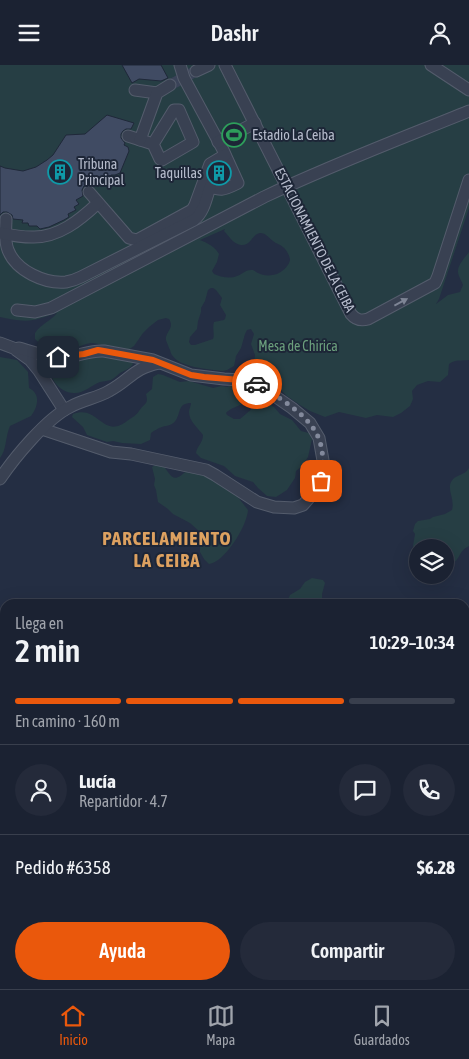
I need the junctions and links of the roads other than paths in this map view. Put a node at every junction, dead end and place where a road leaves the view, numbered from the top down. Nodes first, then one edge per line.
1 (180, 65) edge
2 (209, 65) edge
3 (225, 65) edge
4 (430, 65) edge
5 (196, 71) tunnel mouth
6 (170, 85) tunnel mouth
7 (135, 90) dead end
8 (469, 90) edge
9 (157, 93) junction
10 (469, 111) edge
11 (255, 123) junction
12 (128, 136) dead end
13 (140, 140) junction
14 (218, 141) junction
15 (153, 144) dead end
16 (220, 158) junction
17 (469, 180) edge
18 (206, 186) junction
19 (287, 186) junction
20 (89, 192) dead end
21 (98, 203) junction
22 (6, 219) dead end
23 (3, 233) edge
24 (17, 310) dead end
25 (0, 343) edge
26 (16, 349) junction
27 (159, 363) junction
28 (64, 410) junction
29 (42, 429) junction
30 (0, 479) edge

1 - 14 street
2 - 5 street
3 - 11 street, ESTACIONAMIENTO DE LA CEIBA
4 - 8 street
6 - 9 street
7 - 9 street
9 - 13 street
10 - 19 street
11 - 14 street
11 - 19 street, ESTACIONAMIENTO DE LA CEIBA
12 - 13 street
13 - 15 street
14 - 16 street
16 - 18 street
16 - 18 street
19 -> 17 street, ESTACIONAMIENTO DE LA CEIBA
18 - 21 street
18 - 23 street
19 - 24 street
20 - 21 street
21 - 23 street
22 - 23 street
25 - 26 street
26 - 27 street
26 - 28 street
27 - 28 street
27 - 29 street
28 - 29 street
29 - 30 street

